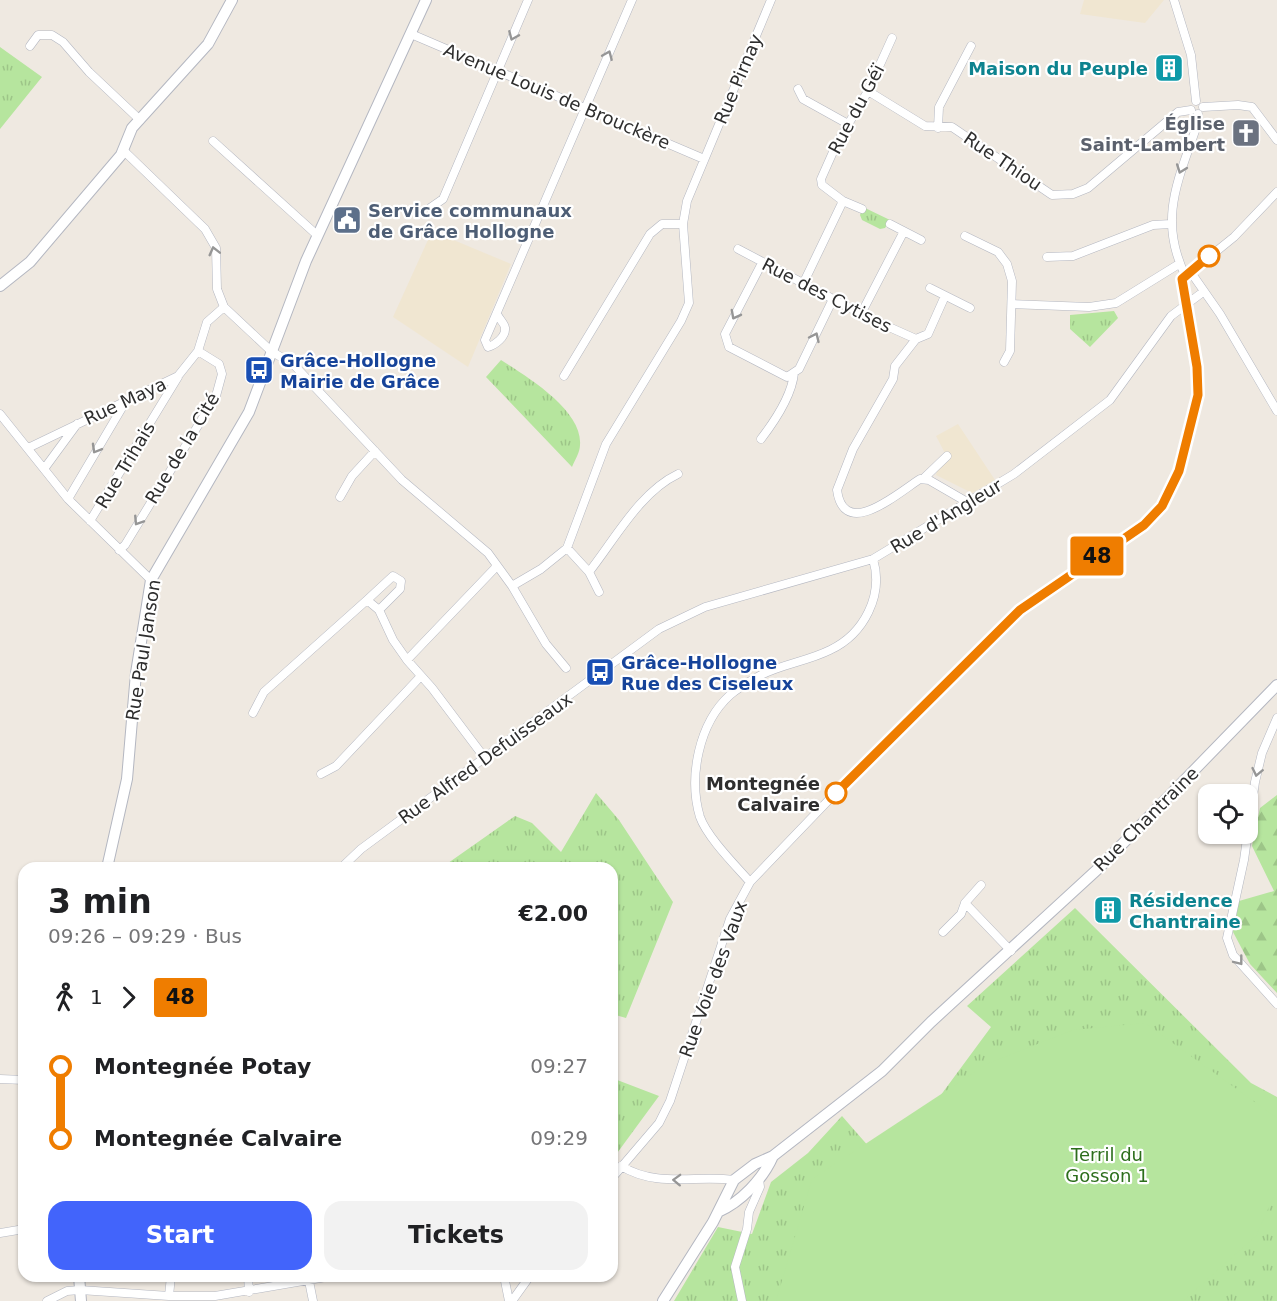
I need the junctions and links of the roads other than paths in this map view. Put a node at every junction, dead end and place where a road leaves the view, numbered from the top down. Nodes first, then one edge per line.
1 (232, 0) edge
2 (426, 0) edge
3 (528, 0) edge
4 (632, 0) edge
5 (771, 0) edge
6 (1174, 0) edge
7 (411, 34) junction
8 (892, 38) dead end
9 (30, 46) dead end
10 (971, 46) dead end
11 (498, 71) junction
12 (798, 89) dead end
13 (868, 91) junction
14 (585, 109) junction
15 (1197, 110) junction
16 (140, 120) junction
17 (848, 124) junction
18 (938, 128) junction
19 (1277, 140) edge
20 (213, 141) dead end
21 (123, 150) junction
22 (704, 159) junction
23 (1277, 192) edge
24 (843, 201) junction
25 (430, 208) dead end
26 (862, 209) dead end
27 (682, 224) junction
28 (890, 224) dead end
29 (1171, 224) junction
30 (903, 233) junction
31 (317, 235) junction
32 (965, 236) dead end
33 (921, 240) dead end
34 (738, 249) dead end
35 (1047, 257) dead end
36 (762, 263) junction
37 (1179, 264) junction
38 (1186, 275) junction
39 (803, 284) junction
40 (0, 286) edge
41 (930, 288) dead end
42 (1203, 292) junction
43 (945, 296) junction
44 (833, 299) junction
45 (1187, 303) junction
46 (1012, 304) junction
47 (224, 308) junction
48 (970, 308) dead end
49 (862, 312) junction
50 (497, 314) dead end
51 (916, 339) junction
52 (198, 351) junction
53 (271, 351) junction
54 (1005, 362) dead end
55 (794, 373) junction
56 (178, 376) junction
57 (564, 376) dead end
58 (127, 400) junction
59 (1277, 411) edge
60 (0, 414) edge
61 (78, 423) junction
62 (761, 439) dead end
63 (28, 448) junction
64 (375, 451) junction
65 (947, 456) dead end
66 (44, 469) junction
67 (678, 474) dead end
68 (923, 479) junction
69 (340, 497) dead end
70 (68, 499) junction
71 (967, 502) junction
72 (90, 522) junction
73 (567, 548) junction
74 (119, 550) junction
75 (873, 559) junction
76 (496, 566) junction
77 (589, 572) junction
78 (151, 580) junction
79 (512, 586) junction
80 (599, 592) dead end
81 (367, 600) junction
82 (378, 610) junction
83 (631, 651) joint
84 (406, 660) junction
85 (566, 668) dead end
86 (421, 676) junction
87 (1277, 685) edge
88 (253, 713) dead end
89 (1277, 718) edge
90 (484, 757) junction
91 (321, 774) dead end
92 (108, 862) edge
93 (347, 862) edge
94 (750, 882) junction
95 (981, 885) dead end
96 (965, 903) junction
97 (943, 932) dead end
98 (1011, 951) junction
99 (1277, 1004) edge
100 (0, 1079) edge
101 (18, 1080) edge
102 (773, 1156) junction
103 (621, 1166) junction
104 (618, 1170) edge
105 (759, 1179) junction
106 (735, 1180) junction
107 (740, 1197) junction
108 (718, 1212) junction
109 (749, 1212) junction
110 (18, 1230) edge
111 (0, 1233) edge
112 (170, 1282) edge
113 (248, 1282) edge
114 (304, 1282) edge
115 (309, 1282) edge
116 (505, 1282) edge
117 (525, 1282) edge
118 (249, 1292) junction
119 (81, 1295) edge
120 (169, 1296) junction
121 (216, 1299) edge
122 (47, 1301) edge
123 (313, 1301) edge
124 (510, 1301) edge
125 (663, 1301) edge
126 (742, 1301) edge

1 - 16 street
2 - 7 street, Rue Paul Janson
3 -> 11 street
14 -> 4 street
5 - 22 street, Rue Pirnay
6 - 15 street
7 - 11 street, Avenue Louis de Brouckère
7 - 31 street, Rue Paul Janson
8 - 13 street, Rue du Géï
9 - 16 street
10 - 18 street
11 - 14 street, Avenue Louis de Brouckère
11 - 25 street
12 - 17 street
13 - 17 street, Rue du Géï
13 - 18 street, Rue Thiou
14 - 22 street, Avenue Louis de Brouckère
14 - 50 street
15 - 18 street, Rue Thiou
15 - 19 street
15 -> 29 street
16 - 21 street
17 - 24 street, Rue du Géï
20 - 31 street
21 - 40 street
47 -> 21 street
22 - 27 street, Rue Pirnay
23 - 38 street
24 - 26 street
24 - 39 street
27 - 57 street
27 - 73 street, Rue Pirnay
28 - 30 street
29 - 35 street
29 - 37 street
30 - 33 street
30 - 49 street
31 - 53 street, Rue Paul Janson
32 - 46 street
34 - 36 street, Rue des Cytises
36 - 39 street, Rue des Cytises
36 -> 55 street
37 - 38 street
37 - 46 street
38 - 42 street
38 - 45 street, Rue Voie des Vaux
39 - 44 street, Rue des Cytises
41 - 43 street
42 - 45 street, Rue d'Angleur
42 - 59 street
43 - 48 street
43 - 51 street
44 - 49 street, Rue des Cytises
55 -> 44 street
45 - 71 street, Rue d'Angleur
45 - 94 street, Rue Voie des Vaux
46 - 54 street
47 - 52 street, Rue Maya
47 - 53 street
49 - 51 street, Rue des Cytises
51 - 68 street
52 - 56 street, Rue Maya
52 -> 74 street, Rue de la Cité
53 - 64 street
53 - 78 street, Rue Paul Janson
55 - 62 street
56 - 58 street, Rue Maya
56 - 72 street, Rue Trihais
58 - 61 street, Rue Maya
58 -> 70 street
60 - 63 street
61 - 63 street, Rue Maya
61 - 66 street
63 - 66 street
64 - 69 street
64 - 76 street
65 - 68 street
66 - 70 street
67 - 77 street
68 - 71 street
70 - 72 street
71 - 75 street, Rue d'Angleur
72 - 74 street
73 - 77 street
73 - 79 street
74 - 78 street
75 - 83 street, Rue d'Angleur
75 - 94 street
76 - 79 street
76 - 84 street
77 - 80 street
78 - 92 street, Rue Paul Janson
79 - 85 street
81 - 82 street
81 - 82 street
81 - 88 street
82 - 84 street
83 - 90 street, Rue Alfred Defuisseaux
84 - 86 street
86 - 90 street
86 - 91 street
87 - 98 street, Rue Chantraine
89 -> 99 street
90 - 93 street, Rue Alfred Defuisseaux
94 - 103 street, Rue Voie des Vaux
95 - 96 street
96 - 97 street
96 - 98 street
98 - 102 street, Rue Chantraine
100 - 101 street
102 - 105 street, Rue Chantraine
102 - 106 street, Rue Chantraine
103 - 104 street, Rue Voie des Vaux
106 -> 103 street
105 - 107 street, Rue Chantraine
105 - 109 street, Rue Chantraine
106 - 107 street
106 - 108 street
107 - 108 street, Rue Chantraine
107 - 109 street
108 - 125 street
109 - 126 street, Rue Chantraine
110 - 111 street
112 - 120 street
113 - 118 street
114 - 118 street
115 - 123 street
116 - 124 street
117 - 124 street
118 - 121 street
119 - 120 street
119 - 122 street
120 - 121 street

